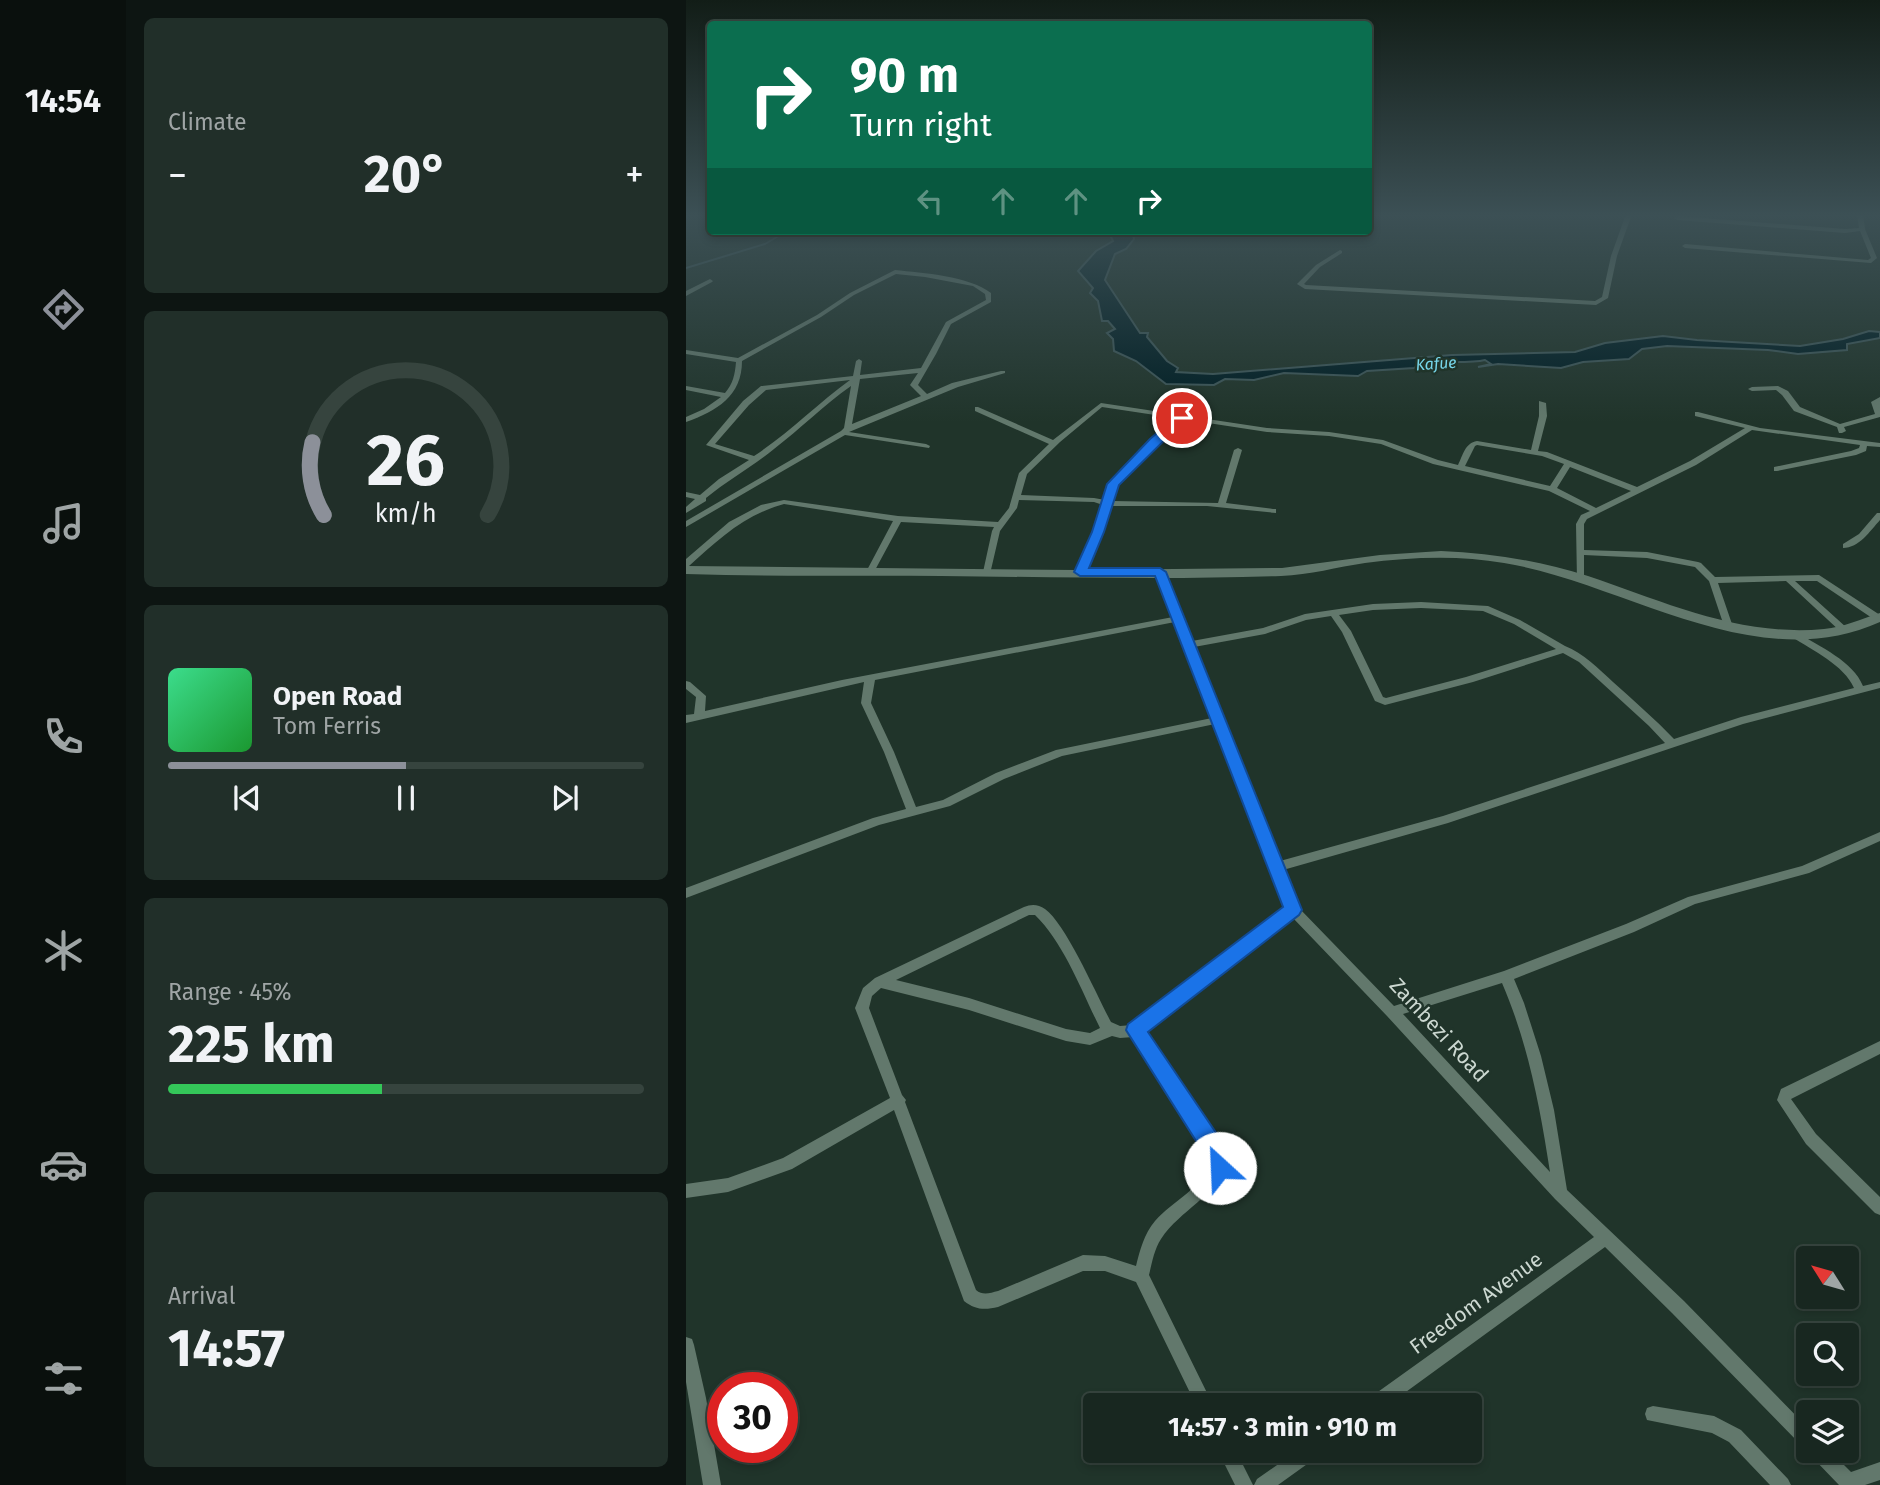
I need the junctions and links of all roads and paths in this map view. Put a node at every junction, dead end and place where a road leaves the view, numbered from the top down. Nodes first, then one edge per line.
1 (706, 283) edge
2 (873, 283) edge
3 (966, 283) edge
4 (1301, 283) edge
5 (1608, 283) edge
6 (686, 294) edge
7 (686, 352) edge
8 (739, 360) junction
9 (859, 361) dead end
10 (922, 370) junction
11 (1003, 372) dead end
12 (854, 380) junction
13 (686, 387) edge
14 (1752, 389) dead end
15 (926, 397) junction
16 (725, 399) junction
17 (1880, 399) edge
18 (746, 403) junction
19 (1542, 403) dead end
20 (978, 409) dead end
21 (1698, 414) dead end
22 (1179, 418) junction
23 (686, 419) edge
24 (1840, 426) junction
25 (1751, 428) junction
26 (846, 430) junction
27 (1849, 441) junction
28 (1054, 443) junction
29 (1864, 444) junction
30 (1880, 445) edge
31 (926, 446) dead end
32 (1238, 450) dead end
33 (1534, 452) junction
34 (755, 459) junction
35 (1567, 465) junction
36 (1460, 468) junction
37 (1777, 469) dead end
38 (1552, 489) junction
39 (1639, 491) junction
40 (686, 494) edge
41 (1015, 497) junction
42 (703, 499) junction
43 (1107, 503) junction
44 (1221, 505) junction
45 (1273, 510) dead end
46 (1594, 510) junction
47 (686, 511) edge
48 (1880, 515) edge
49 (898, 519) junction
50 (686, 524) edge
51 (999, 526) junction
52 (1846, 546) dead end
53 (1582, 552) junction
54 (686, 567) edge
55 (870, 572) junction
56 (987, 572) junction
57 (1080, 572) junction
58 (1160, 572) junction
59 (1580, 579) junction
60 (1713, 580) junction
61 (1790, 581) junction
62 (1333, 613) junction
63 (1879, 618) edge
64 (1178, 619) junction
65 (1728, 627) junction
66 (1844, 630) junction
67 (1795, 635) junction
68 (1187, 645) junction
69 (1566, 649) junction
70 (870, 678) junction
71 (686, 684) edge
72 (1880, 685) edge
73 (1859, 689) junction
74 (699, 716) junction
75 (686, 719) edge
76 (1218, 720) junction
77 (1673, 745) junction
78 (912, 811) junction
79 (1880, 836) edge
80 (1276, 867) junction
81 (686, 893) edge
82 (1293, 910) junction
83 (1506, 976) junction
84 (880, 982) junction
85 (1392, 1012) junction
86 (1111, 1030) junction
87 (1136, 1030) junction
88 (1880, 1046) edge
89 (899, 1100) junction
90 (686, 1191) edge
91 (1560, 1194) junction
92 (1880, 1208) edge
93 (1605, 1238) junction
94 (1141, 1276) junction
95 (686, 1345) edge
96 (1199, 1393) edge
97 (1391, 1393) edge
98 (692, 1401) edge
99 (1653, 1413) dead end
100 (1796, 1428) edge
101 (1233, 1463) edge
102 (1294, 1463) edge
103 (1830, 1463) edge
104 (1880, 1471) edge
105 (1850, 1484) edge
106 (712, 1485) edge
107 (1244, 1485) edge
108 (1263, 1485) edge
109 (1782, 1485) edge

1 - 6 street
2 - 8 street
3 - 10 street
4 - 5 street
7 - 8 street
8 - 16 street
9 - 12 street
10 - 12 street
10 - 15 street
11 - 15 street
12 - 18 street
12 - 26 street
12 - 34 street
13 - 16 street
14 - 24 street
15 - 26 street
16 - 18 street
16 - 23 street
17 - 24 street
18 - 34 street
19 - 33 street
20 - 28 street
21 - 25 street
22 - 28 street
22 - 36 street
22 - 43 street
24 - 27 street
25 - 27 street
25 - 39 street
26 - 31 street
26 - 50 street
27 - 29 street
28 - 41 street
29 - 30 street
29 - 37 street
32 - 44 street
33 - 35 street
33 - 36 street
34 - 42 street
35 - 38 street
35 - 39 street
36 - 38 street
38 - 46 street
39 - 46 street
40 - 42 street
41 - 43 street
41 - 51 street
42 - 47 street
43 - 44 street
43 - 57 street
44 - 45 street
46 - 53 street
48 - 52 street
49 - 51 street
49 - 54 street
49 - 55 street
51 - 56 street
53 - 59 street
53 - 60 street
54 - 55 street
55 - 56 street
56 - 57 street
57 - 58 street
58 - 59 street
58 - 64 street, Zambezi Road
59 - 65 street
60 - 61 street
60 - 65 street
61 - 63 street
61 - 66 street
62 - 68 street
62 - 69 street
62 - 69 street
63 - 66 street
64 - 68 street, Zambezi Road
64 - 70 street
65 - 67 street
66 - 67 street
67 - 73 street
68 - 76 street, Zambezi Road
69 - 77 street
70 - 74 street
70 - 78 street
71 - 74 street
72 - 73 street
73 - 77 street
74 - 75 street
76 - 78 street
76 - 80 street, Zambezi Road
77 - 80 street
78 - 81 street
79 - 83 street
80 - 82 street, Zambezi Road
82 - 85 street, Zambezi Road
82 - 87 street
83 - 85 street
83 - 91 street
84 - 86 street
84 - 86 street
84 - 89 street
85 - 91 street, Zambezi Road
86 - 87 street
87 - 94 street
88 - 92 street
89 - 90 street
89 - 94 street
91 - 93 street, Zambezi Road
93 - 97 street, Freedom Avenue
93 - 100 street, Zambezi Road
94 - 96 street
95 - 98 street
98 - 106 street
99 - 109 street
101 - 107 street
102 - 108 street
103 - 105 street
104 - 105 street

